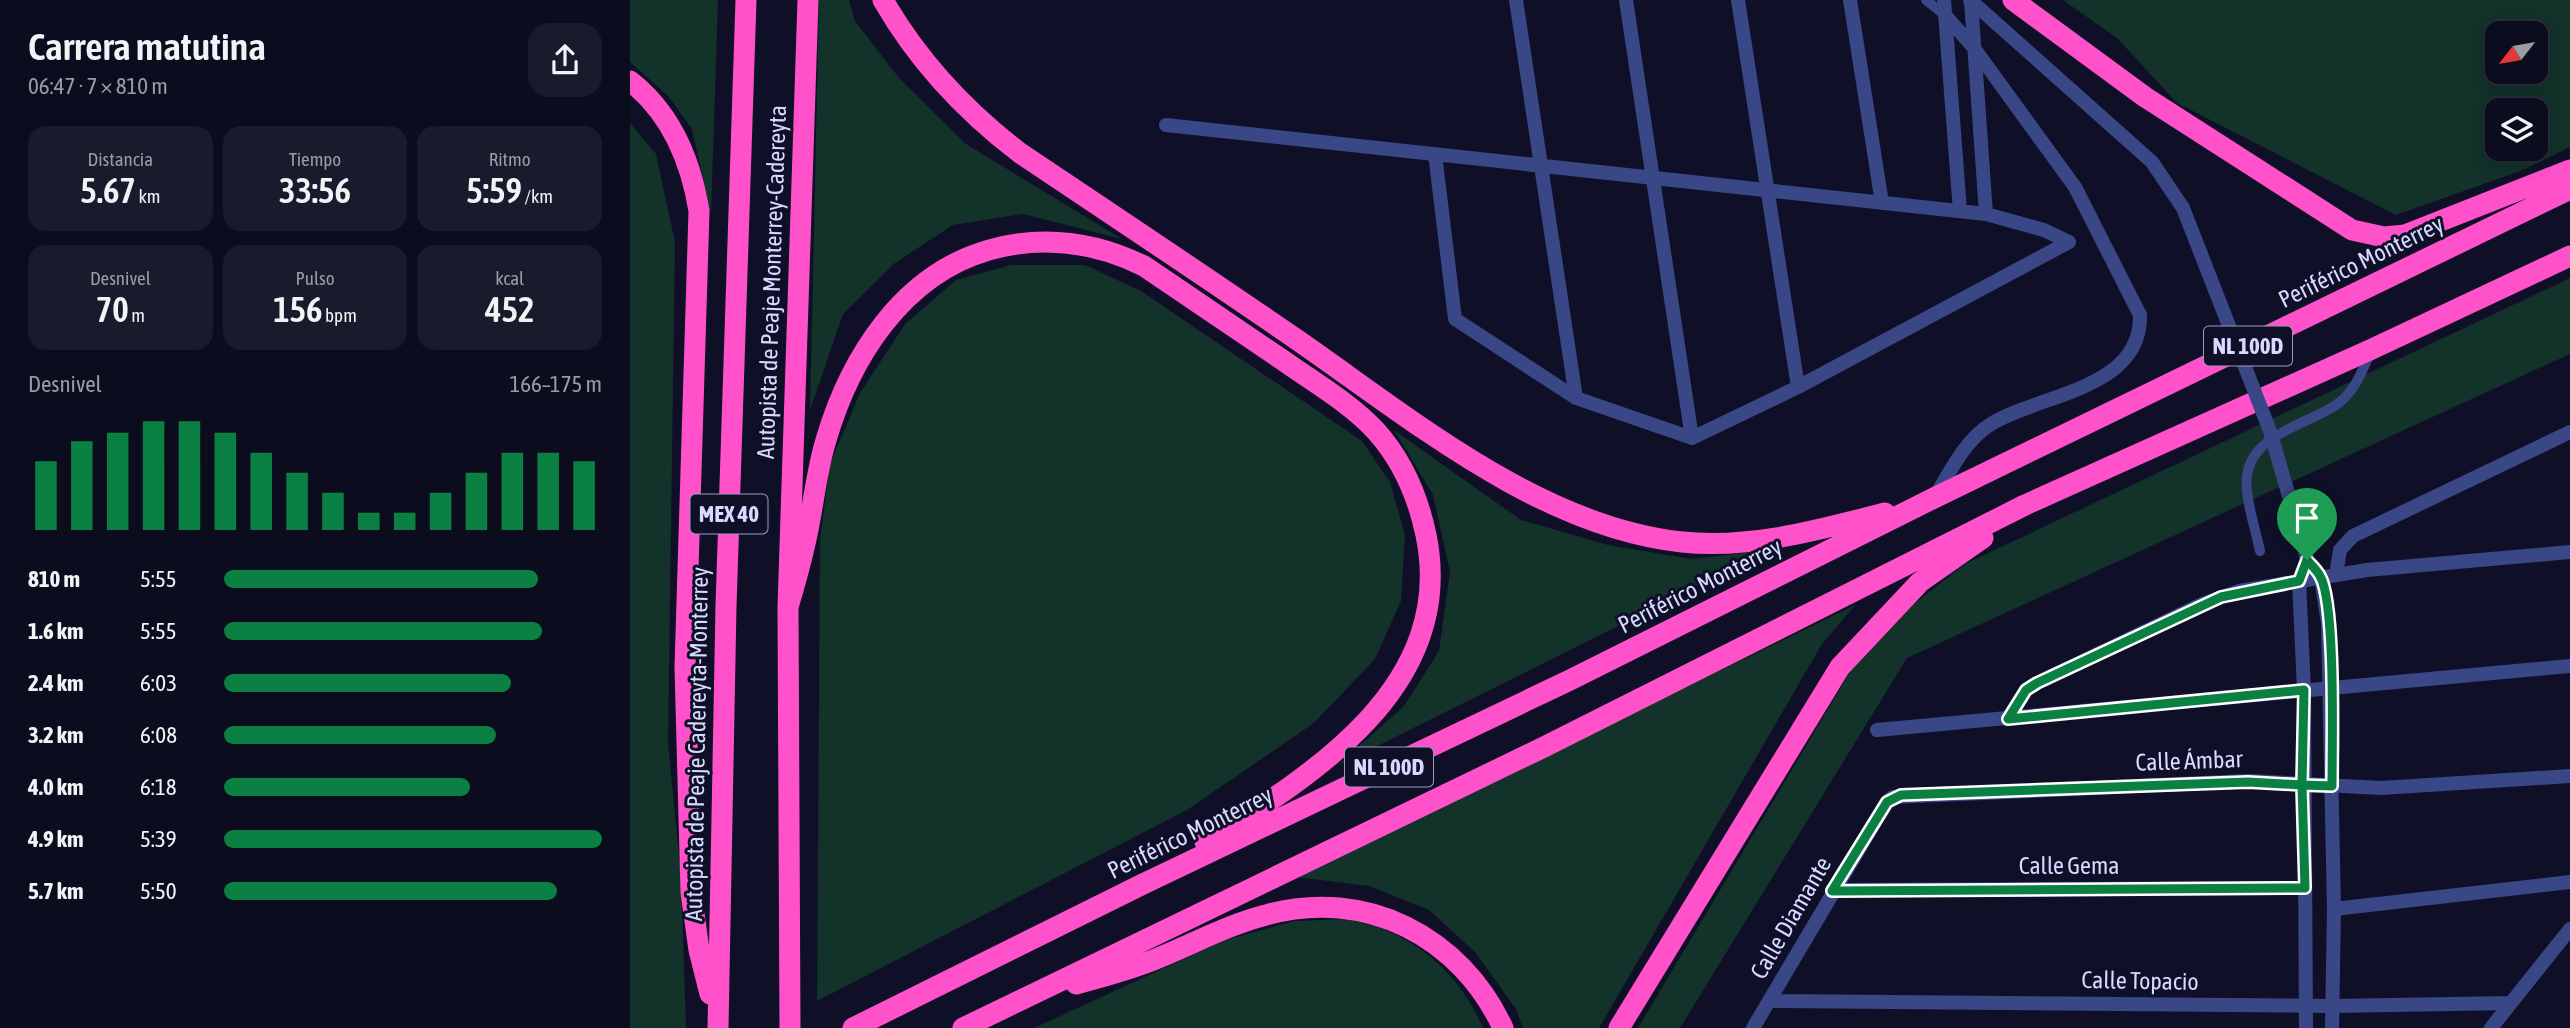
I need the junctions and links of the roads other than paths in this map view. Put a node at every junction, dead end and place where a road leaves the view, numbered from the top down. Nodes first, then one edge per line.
1 (746, 0) edge
2 (808, 0) edge
3 (883, 0) edge
4 (1516, 0) edge
5 (1626, 0) edge
6 (1738, 0) edge
7 (1850, 0) edge
8 (1926, 0) edge
9 (1973, 0) edge
10 (2013, 0) edge
11 (1945, 7) edge
12 (1974, 48) junction
13 (630, 81) edge
14 (1166, 125) dead end
15 (1435, 154) junction
16 (1542, 166) junction
17 (2570, 170) edge
18 (1654, 178) junction
19 (2570, 188) edge
20 (1770, 190) junction
21 (1882, 203) junction
22 (1960, 211) junction
23 (1986, 214) junction
24 (2570, 256) edge
25 (2372, 349) junction
26 (1798, 387) junction
27 (1576, 398) junction
28 (2570, 432) edge
29 (1692, 438) junction
30 (2570, 439) edge
31 (2552, 441) junction
32 (1930, 500) junction
33 (2025, 505) junction
34 (2260, 551) dead end
35 (2570, 552) edge
36 (2305, 554) junction
37 (2329, 576) junction
38 (2299, 581) junction
39 (789, 607) junction
40 (2570, 666) edge
41 (2331, 688) junction
42 (2304, 690) junction
43 (2008, 719) junction
44 (1877, 730) dead end
45 (2570, 776) edge
46 (2302, 785) junction
47 (2332, 786) junction
48 (1893, 797) joint
49 (2570, 882) edge
50 (1143, 884) junction
51 (2305, 888) junction
52 (1832, 891) junction
53 (2334, 909) junction
54 (2570, 929) edge
55 (1037, 992) junction
56 (1769, 1000) junction
57 (2511, 1003) junction
58 (2306, 1005) junction
59 (2332, 1006) junction
60 (717, 1022) edge
61 (790, 1028) edge
62 (853, 1028) edge
63 (963, 1028) edge
64 (1503, 1028) edge
65 (1619, 1028) edge
66 (1753, 1028) edge
67 (2306, 1028) edge
68 (2332, 1028) edge
69 (2491, 1028) edge

1 - 60 highway, Autopista de Peaje Cadereyta-Monterrey / MEX 40
2 - 39 highway, Autopista de Peaje Monterrey-Cadereyta / MEX 40
3 - 32 highway
4 - 16 street
5 - 18 street
6 - 20 street
7 - 21 street
8 - 11 lane
9 - 12 street
9 - 36 street, bridge
10 - 17 highway
11 - 12 street
11 - 22 street
12 - 23 street
12 - 32 street
13 - 60 highway
14 - 15 street
15 - 16 street
15 - 27 street
16 - 18 street
16 - 27 street
18 - 20 street
18 - 29 street
19 - 32 highway, Periférico Monterrey / NL 100D
20 - 21 street
20 - 26 street
21 - 22 street
22 - 23 street
23 - 26 street
24 - 25 highway, NL 100D
25 - 33 highway, NL 100D
25 - 34 lane
26 - 29 street
27 - 29 street
28 - 31 street
30 - 31 street
31 - 37 street
32 - 50 highway, Periférico Monterrey / NL 100D
33 - 55 highway, NL 100D
33 - 65 highway
35 - 37 street
36 - 37 street
36 - 38 street
37 - 38 street
37 - 41 street
38 - 42 street
38 - 43 street
39 - 50 highway
39 - 61 highway, Autopista de Peaje Monterrey-Cadereyta / MEX 40
40 - 41 street
41 - 42 street
41 - 47 street
42 - 43 street
42 - 46 street
43 - 44 street
45 - 47 street, Calle Ámbar
46 - 47 street, Calle Ámbar
46 - 48 street, Calle Ámbar
46 - 51 street
47 - 53 street
48 - 52 street, Calle Diamante
49 - 53 street
50 - 62 highway, Periférico Monterrey / NL 100D
51 - 52 street, Calle Gema
51 - 58 street
52 - 56 street, Calle Diamante
53 - 59 street
54 - 57 street
55 - 63 highway, NL 100D
55 - 64 highway
56 - 58 street, Calle Topacio
56 - 66 street, Calle Diamante
57 - 59 street, Calle Topacio
57 - 69 street
58 - 59 street, Calle Topacio
58 - 67 street
59 - 68 street

